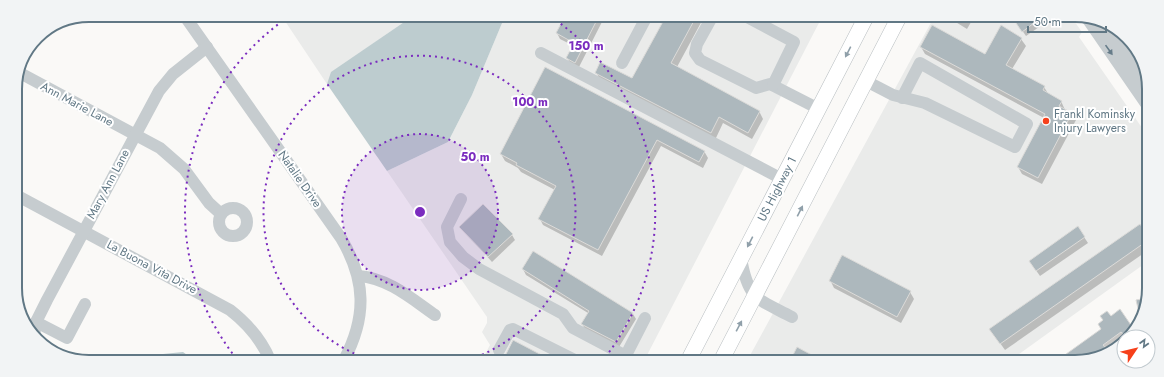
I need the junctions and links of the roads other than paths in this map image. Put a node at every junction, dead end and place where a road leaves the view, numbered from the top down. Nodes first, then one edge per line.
1 (189, 22) edge
2 (644, 22) edge
3 (709, 22) edge
4 (756, 22) edge
5 (863, 22) edge
6 (896, 22) edge
7 (1092, 24) edge
8 (1108, 31) edge
9 (207, 47) junction
10 (541, 53) dead end
11 (622, 63) dead end
12 (1138, 74) edge
13 (23, 75) edge
14 (866, 81) junction
15 (773, 85) junction
16 (1142, 86) edge
17 (902, 98) junction
18 (819, 109) junction
19 (135, 134) junction
20 (782, 179) junction
21 (22, 198) edge
22 (461, 199) dead end
23 (221, 214) dead end
24 (83, 231) junction
25 (742, 258) junction
26 (359, 276) junction
27 (755, 297) junction
28 (85, 304) dead end
29 (436, 315) dead end
30 (792, 317) dead end
31 (645, 318) dead end
32 (34, 326) edge
33 (36, 329) edge
34 (499, 350) dead end
35 (267, 355) edge
36 (346, 355) edge
37 (565, 355) edge
38 (620, 355) edge
39 (626, 355) edge
40 (691, 355) edge
41 (724, 355) edge

1 - 9 street, Natalie Drive
2 - 11 street
3 - 15 street
4 - 15 street
5 -> 18 main road, US Highway 1
6 - 14 main road
7 -> 12 street
8 - 12 street
9 - 19 street, Mary Ann Lane
9 - 26 street, Natalie Drive
10 - 20 street
12 - 16 street
13 - 19 street, Ann Marie Lane
14 - 17 street
27 -> 14 main road
15 - 18 street
17 - 17 street
18 - 20 main road, US Highway 1
19 - 23 street, Ann Marie Lane
19 - 24 street, Mary Ann Lane
20 -> 25 main road, US Highway 1
21 - 24 street, La Buona Vita Drive
22 - 38 street
24 - 32 street, Mary Ann Lane
24 - 35 street, La Buona Vita Drive
25 - 27 street
25 - 40 main road, US Highway 1
26 - 29 street
26 - 36 street, Natalie Drive
27 - 30 street
41 -> 27 main road
28 - 33 street
31 - 39 street
34 - 37 street

